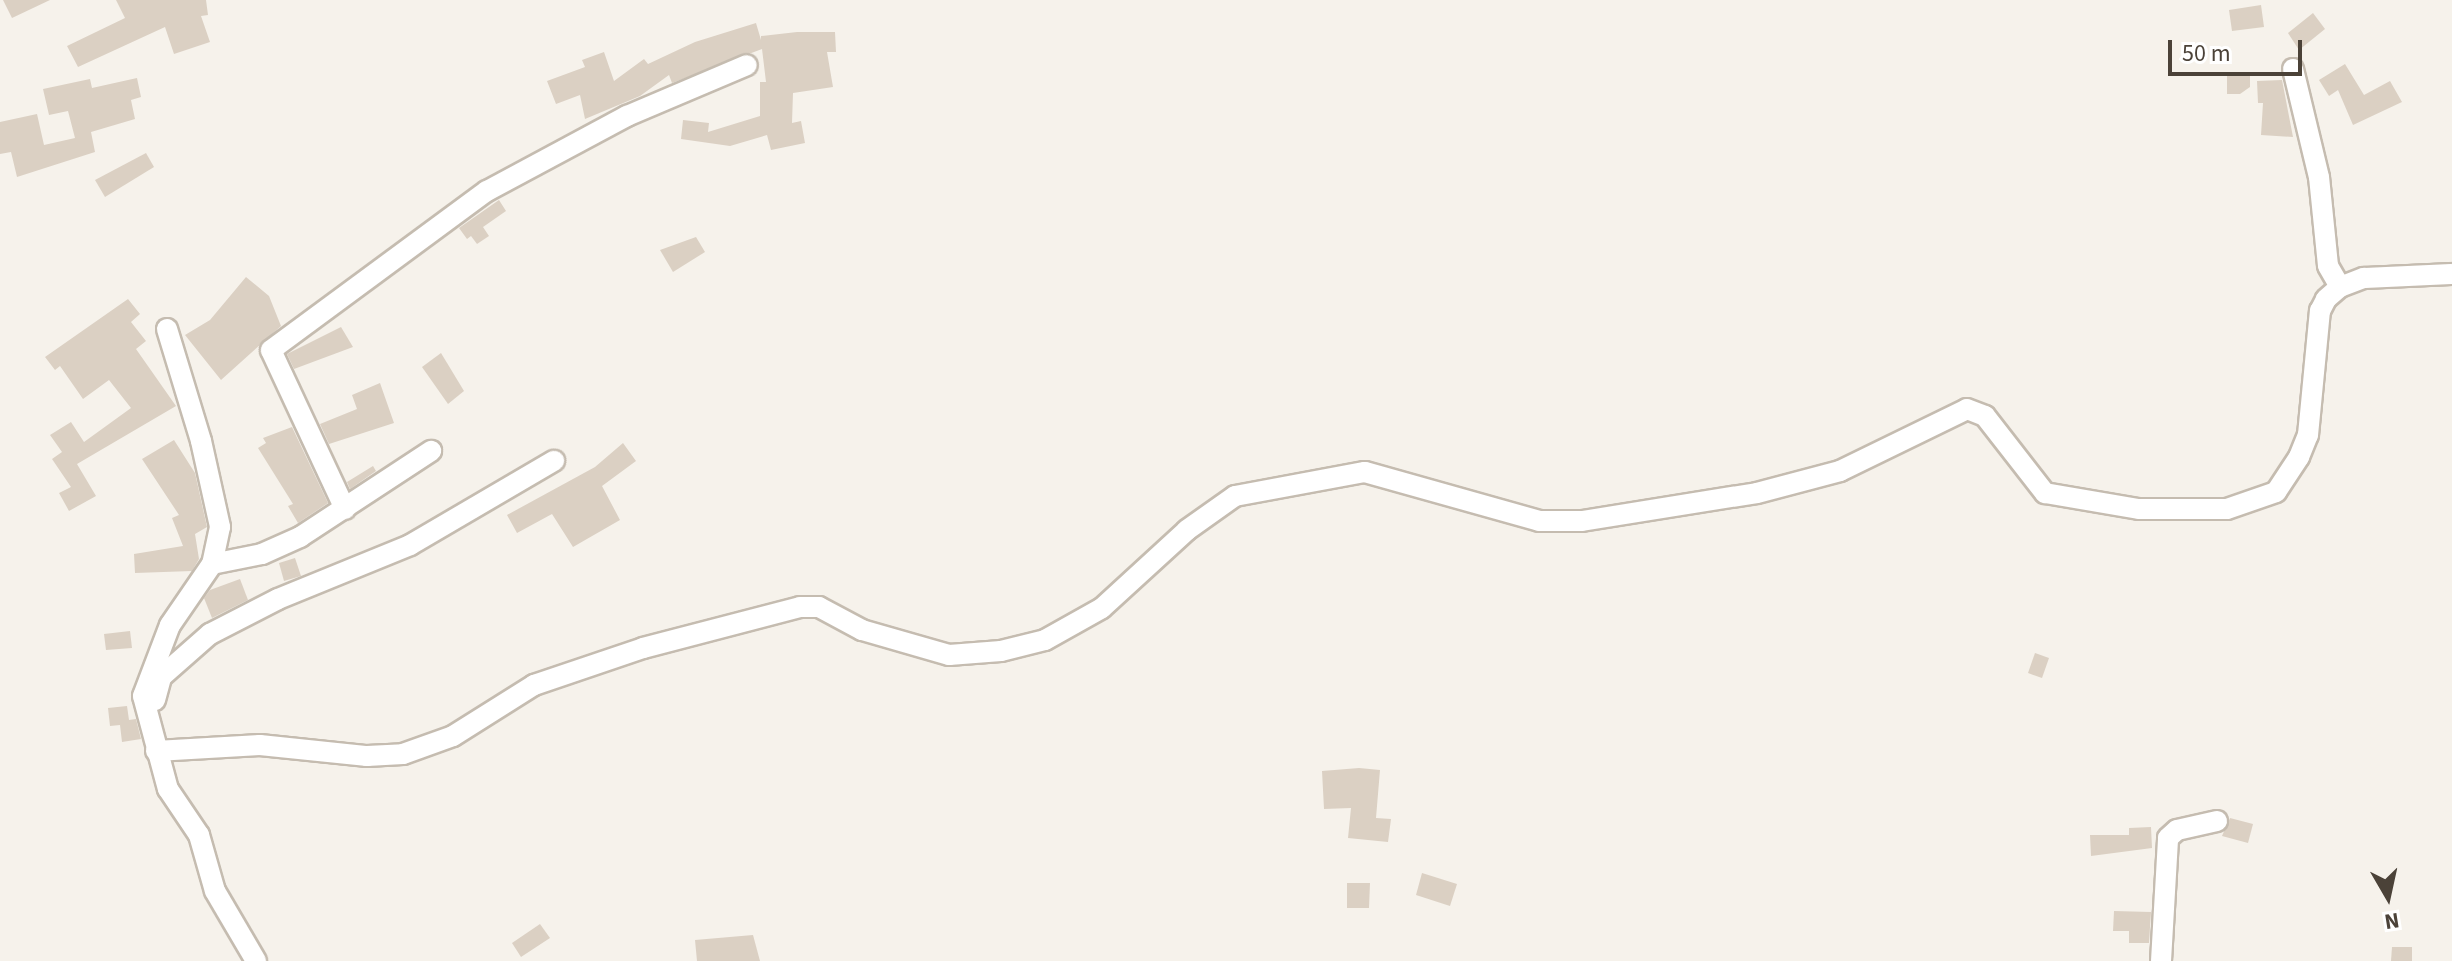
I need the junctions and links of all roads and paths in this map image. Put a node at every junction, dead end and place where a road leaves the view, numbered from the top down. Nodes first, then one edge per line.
1 (747, 65) dead end
2 (2293, 69) dead end
3 (2452, 274) edge
4 (2340, 287) junction
5 (167, 329) dead end
6 (431, 451) dead end
7 (554, 461) dead end
8 (345, 509) junction
9 (212, 564) junction
10 (150, 728) junction
11 (156, 751) junction
12 (2217, 821) dead end
13 (256, 961) edge
14 (2161, 961) edge

1 - 8 street
2 - 4 street
3 - 4 street
4 - 11 street
5 - 9 street
6 - 8 street
7 - 10 street
8 - 9 street
9 - 10 street
10 - 11 street
11 - 13 street
12 - 14 street

